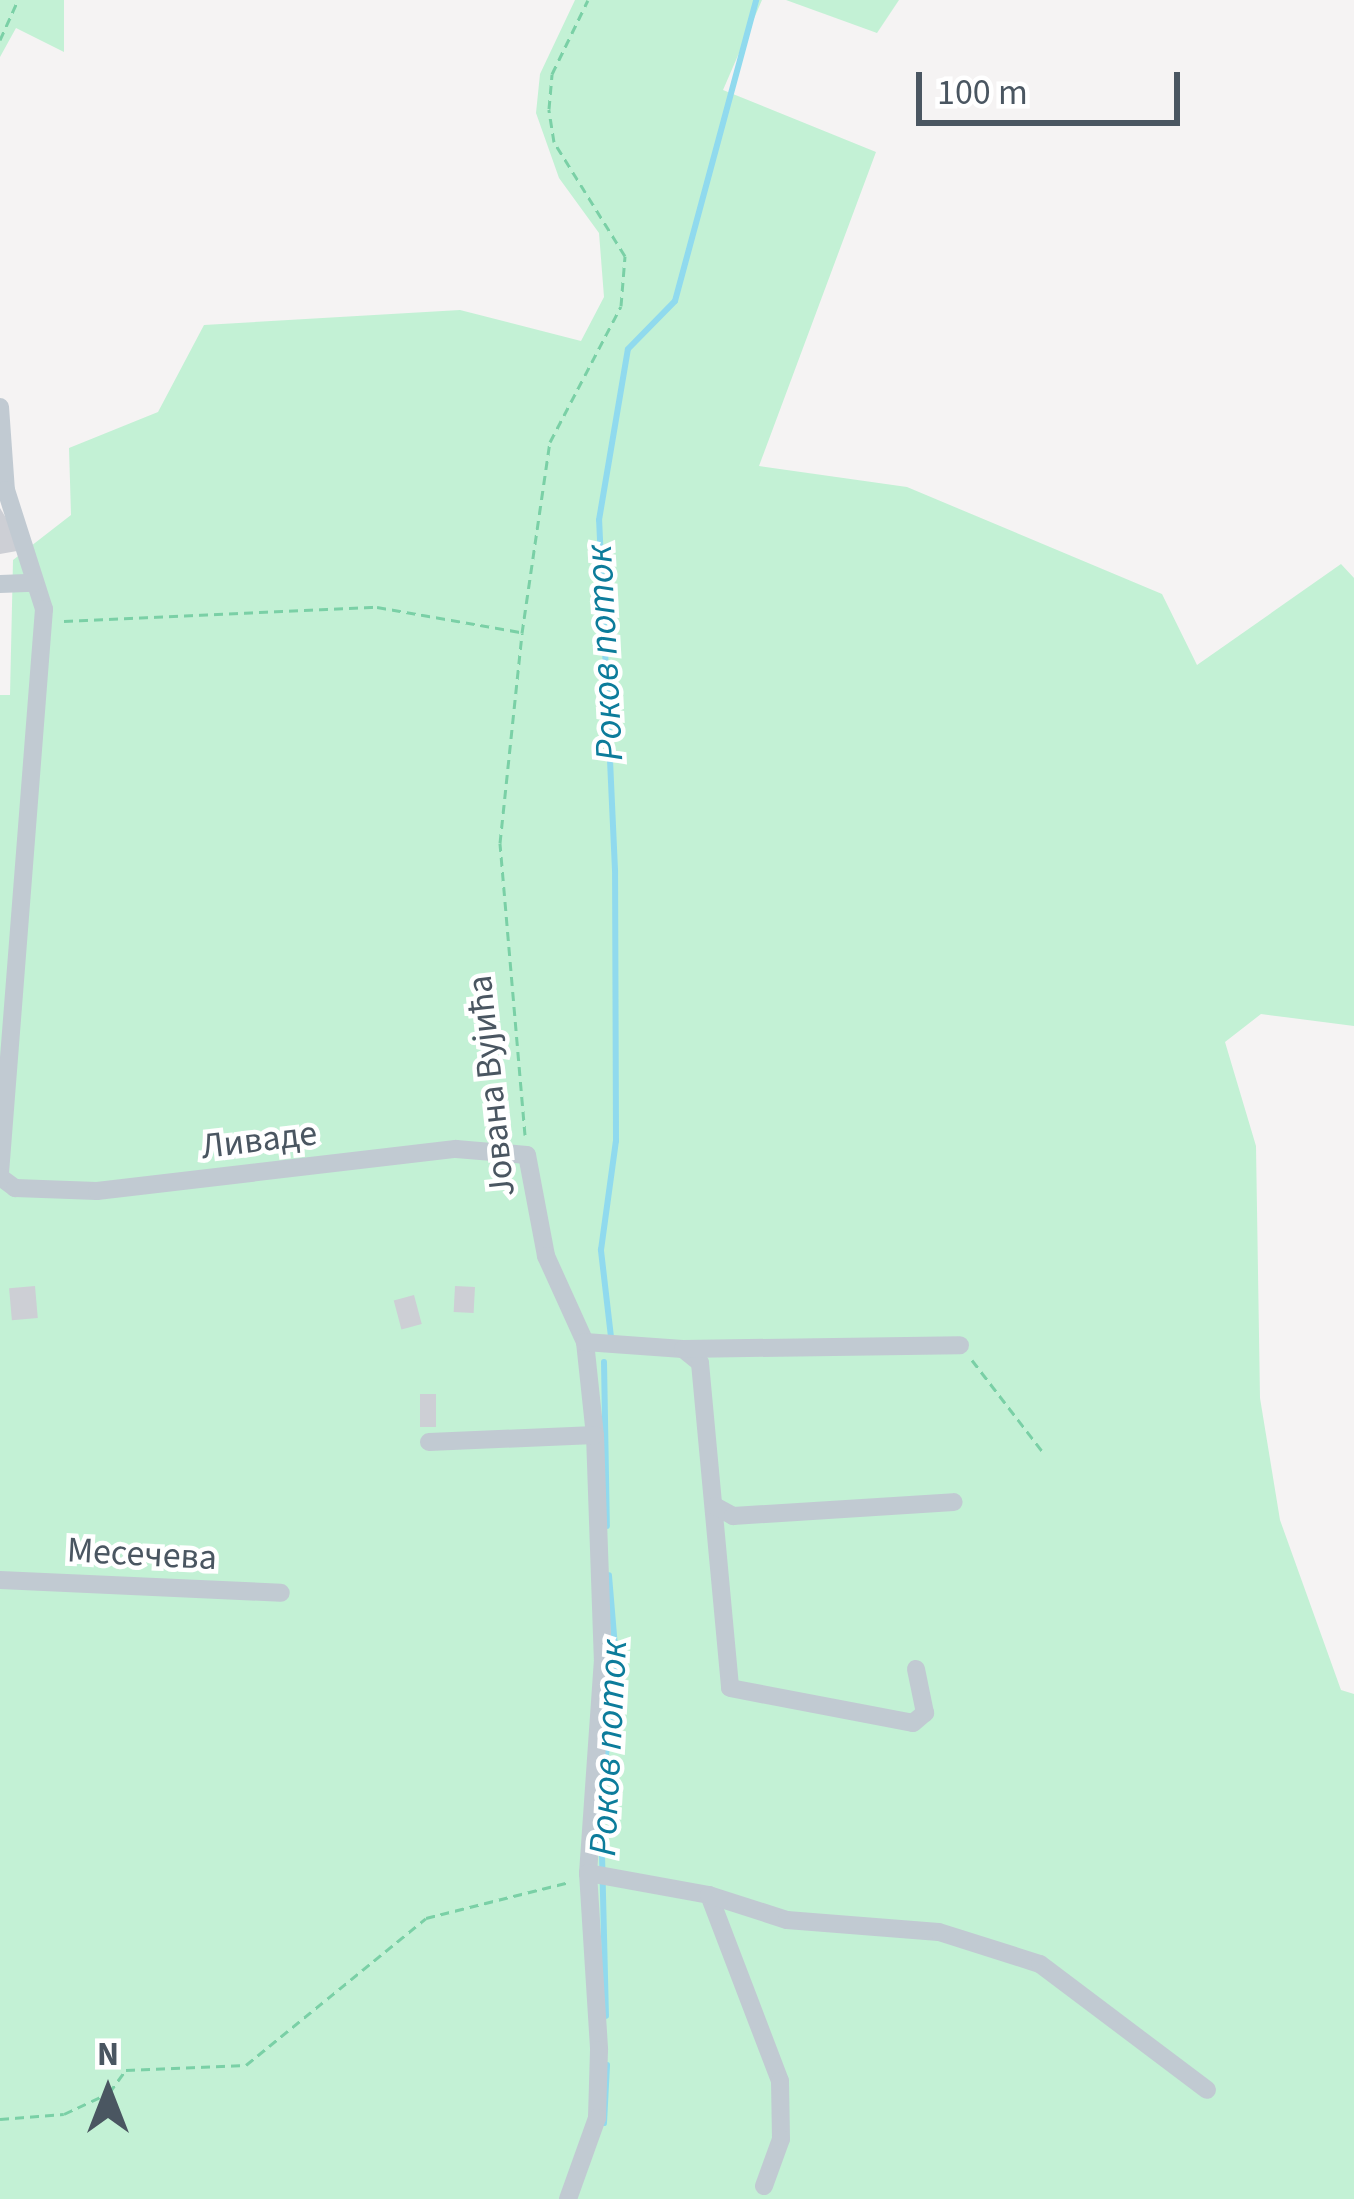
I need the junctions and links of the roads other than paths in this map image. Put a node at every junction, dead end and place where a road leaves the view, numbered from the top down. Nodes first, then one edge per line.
1 (0, 407) edge
2 (33, 583) junction
3 (0, 584) edge
4 (527, 1155) joint
5 (0, 1175) edge
6 (585, 1342) junction
7 (960, 1345) road end
8 (683, 1349) junction
9 (596, 1436) junction
10 (430, 1442) dead end
11 (955, 1502) dead end
12 (715, 1506) junction
13 (0, 1580) edge
14 (280, 1593) dead end
15 (916, 1669) dead end
16 (598, 1873) junction
17 (709, 1894) junction
18 (1207, 2090) dead end
19 (764, 2186) dead end
20 (568, 2199) edge

1 - 2 street, Ливаде
2 - 3 street
2 - 5 street, Ливаде
4 - 5 street, Ливаде
4 - 6 street, Јована Вујића
6 - 8 street
6 - 9 street, Јована Вујића
7 - 8 street
8 - 12 street
9 - 10 street
9 - 16 street, Јована Вујића
11 - 12 street
12 - 15 street
13 - 14 street, Месечева
16 - 17 street
16 - 20 street, Јована Вујића
17 - 18 street
17 - 19 street

